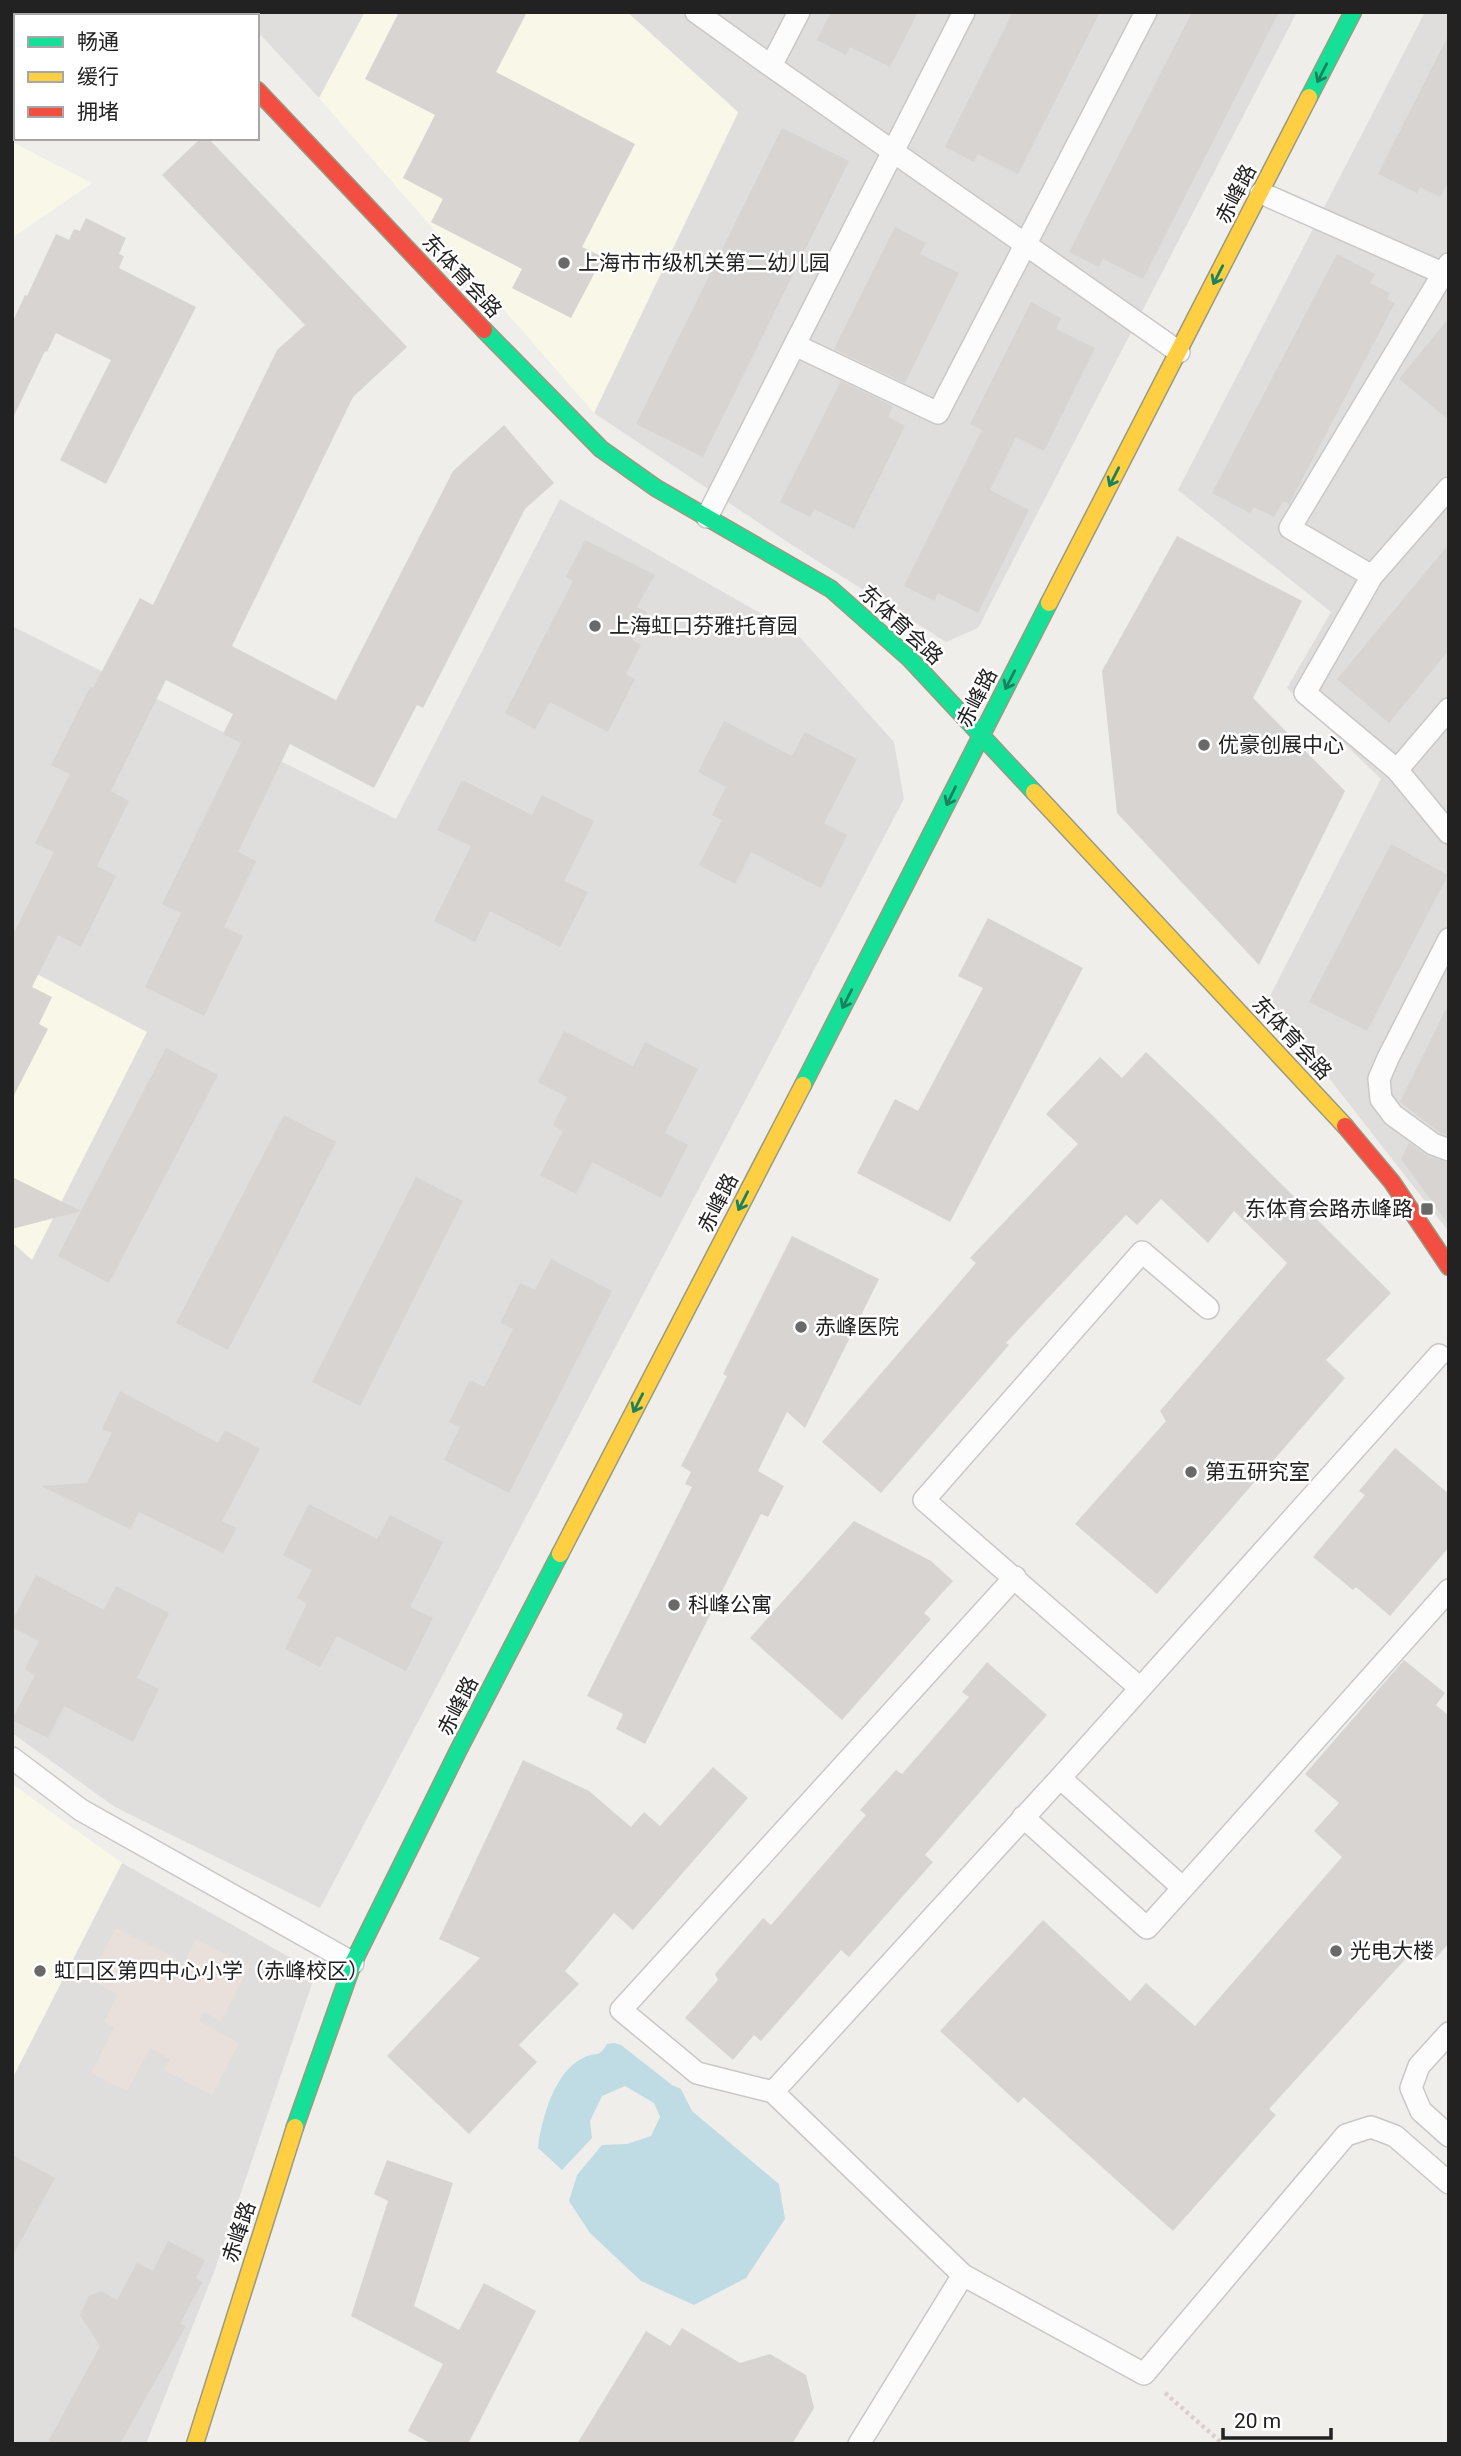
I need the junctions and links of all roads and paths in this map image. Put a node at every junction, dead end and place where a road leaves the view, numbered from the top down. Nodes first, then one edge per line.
1 (696, 12) edge
2 (799, 12) edge
3 (964, 12) edge
4 (1146, 12) edge
5 (1353, 12) edge
6 (771, 66) junction
7 (259, 92) edge
8 (894, 152) junction
9 (1261, 193) junction
10 (1025, 244) junction
11 (1447, 271) edge
12 (795, 345) junction
13 (1179, 352) junction
14 (1449, 488) edge
15 (707, 517) junction
16 (1372, 576) junction
17 (1449, 709) edge
18 (982, 735) junction
19 (1397, 770) junction
20 (1449, 833) edge
21 (1449, 939) edge
22 (1449, 1150) edge
23 (1449, 1268) edge
24 (1208, 1308) dead end
25 (1439, 1355) dead end
26 (1015, 1577) junction
27 (1449, 1590) edge
28 (1140, 1688) junction
29 (12, 1758) edge
30 (1060, 1778) junction
31 (1023, 1817) junction
32 (1183, 1888) junction
33 (353, 1963) junction
34 (1449, 2033) edge
35 (773, 2092) junction
36 (1449, 2136) edge
37 (1449, 2183) edge
38 (964, 2275) junction
39 (1144, 2374) junction
40 (195, 2444) edge
41 (859, 2444) edge
42 (1223, 2444) edge

1 - 6 lane
2 - 6 lane
3 - 8 lane
4 - 10 lane
5 -> 9 street, 赤峰路
6 - 8 lane
7 - 15 street, 东体育会路
8 - 10 lane
8 - 12 lane
9 - 11 lane
9 -> 13 street, 赤峰路
10 - 12 lane
10 - 13 lane
11 - 16 lane
12 - 15 lane
13 -> 18 street, 赤峰路
14 - 16 lane
15 - 18 street, 东体育会路
16 - 19 lane
17 - 19 lane
18 - 23 street, 东体育会路
18 -> 33 street, 赤峰路
19 - 20 lane
21 - 22 lane
24 - 26 lane
25 - 28 lane
26 - 28 lane
26 - 35 lane
27 - 32 lane
28 - 30 lane
29 - 33 lane
30 - 31 lane
30 - 32 lane
31 - 32 lane
31 - 35 lane
33 - 40 street, 赤峰路
34 - 36 lane
35 - 38 lane
37 - 39 lane
38 - 39 lane
38 - 41 lane
39 - 42 path

